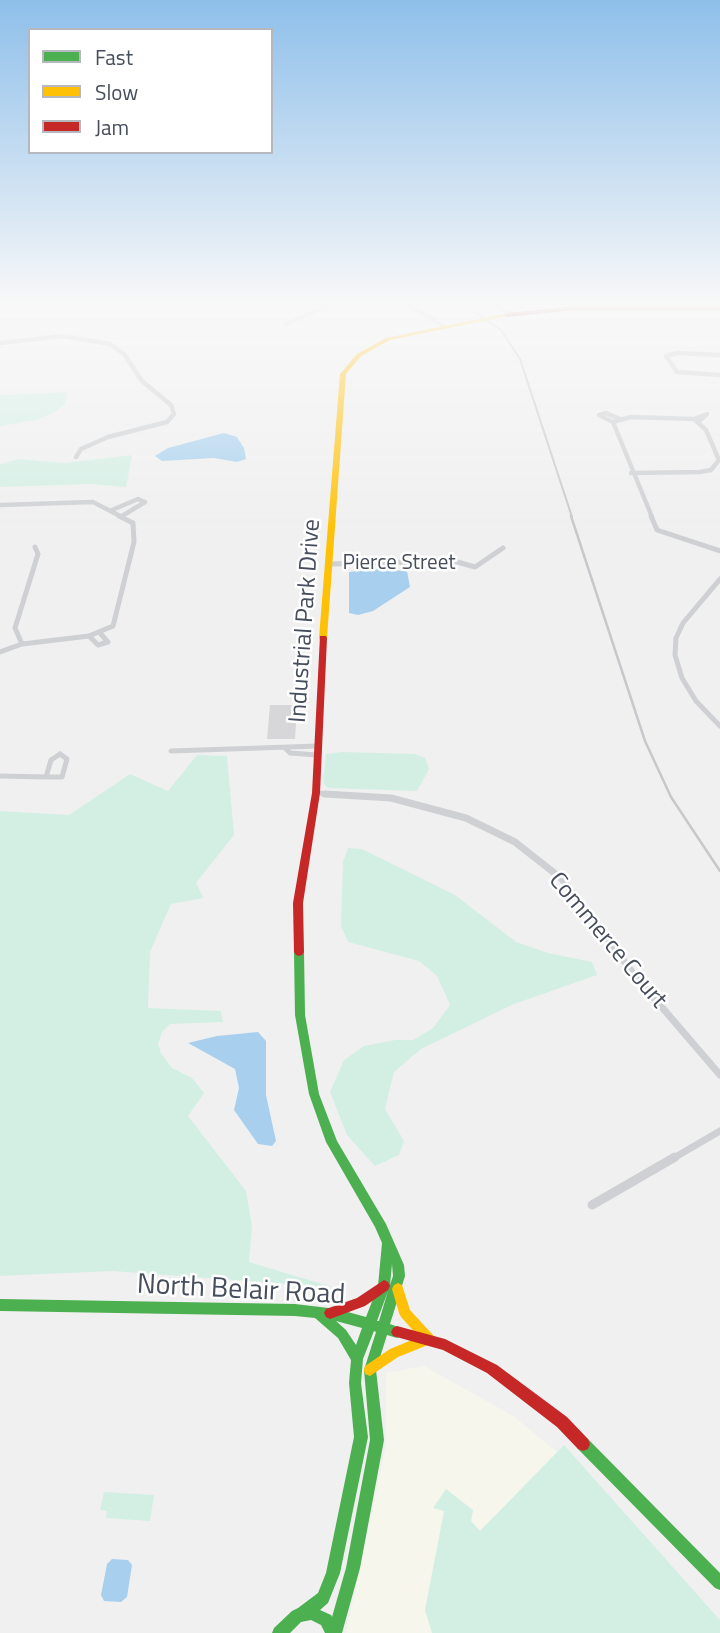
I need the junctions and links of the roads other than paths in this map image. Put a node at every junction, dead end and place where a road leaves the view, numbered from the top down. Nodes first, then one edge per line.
1 (141, 380) edge
2 (342, 380) edge
3 (620, 419) junction
4 (613, 422) junction
5 (76, 457) dead end
6 (632, 473) junction
7 (0, 505) edge
8 (112, 510) junction
9 (122, 516) junction
10 (35, 547) dead end
11 (503, 548) dead end
12 (720, 551) edge
13 (331, 564) junction
14 (720, 579) edge
15 (100, 633) junction
16 (89, 636) junction
17 (22, 644) junction
18 (0, 652) edge
19 (720, 726) edge
20 (317, 750) junction
21 (171, 751) dead end
22 (0, 776) edge
23 (46, 777) dead end
24 (316, 793) junction
25 (720, 1075) edge
26 (720, 1131) edge
27 (592, 1205) dead end
28 (387, 1244) junction
29 (384, 1286) junction
30 (397, 1288) junction
31 (0, 1305) edge
32 (323, 1314) junction
33 (370, 1323) junction
34 (383, 1326) junction
35 (429, 1339) junction
36 (357, 1359) junction
37 (370, 1370) junction
38 (355, 1467) junction
39 (371, 1472) junction
40 (720, 1583) edge
41 (303, 1614) junction
42 (279, 1633) edge
43 (334, 1633) edge

1 - 5 street
2 - 13 street, Industrial Park Drive
3 - 4 street
3 - 4 street
3 - 6 street
4 - 6 street
6 - 12 street
7 - 8 street
8 - 9 street
8 - 9 street
9 - 15 street
10 - 17 street
11 - 13 street, Pierce Street
13 - 20 street, Industrial Park Drive
14 - 19 street
15 - 16 street
15 - 16 street
16 - 17 street
17 - 18 street
20 - 21 street
20 - 24 street, Industrial Park Drive
22 - 23 street
24 - 25 street, Commerce Court
24 - 28 street, Industrial Park Drive
26 - 27 street
28 - 29 street, Industrial Park Drive
28 - 30 street, Industrial Park Drive
29 - 32 street
29 - 33 street, Industrial Park Drive
30 - 34 street, Industrial Park Drive
30 - 35 street
31 - 32 street, North Belair Road
32 - 33 street, North Belair Road
32 - 36 street
33 - 34 street, North Belair Road
33 - 36 street, Industrial Park Drive
34 - 35 street, North Belair Road
34 - 37 street, Industrial Park Drive
35 - 37 street
35 - 40 street, North Belair Road
36 - 38 street, Industrial Park Drive
37 - 39 street
38 - 39 street
38 - 41 street, Industrial Park Drive
39 - 43 street
41 - 42 street, Industrial Park Drive
41 - 43 street

